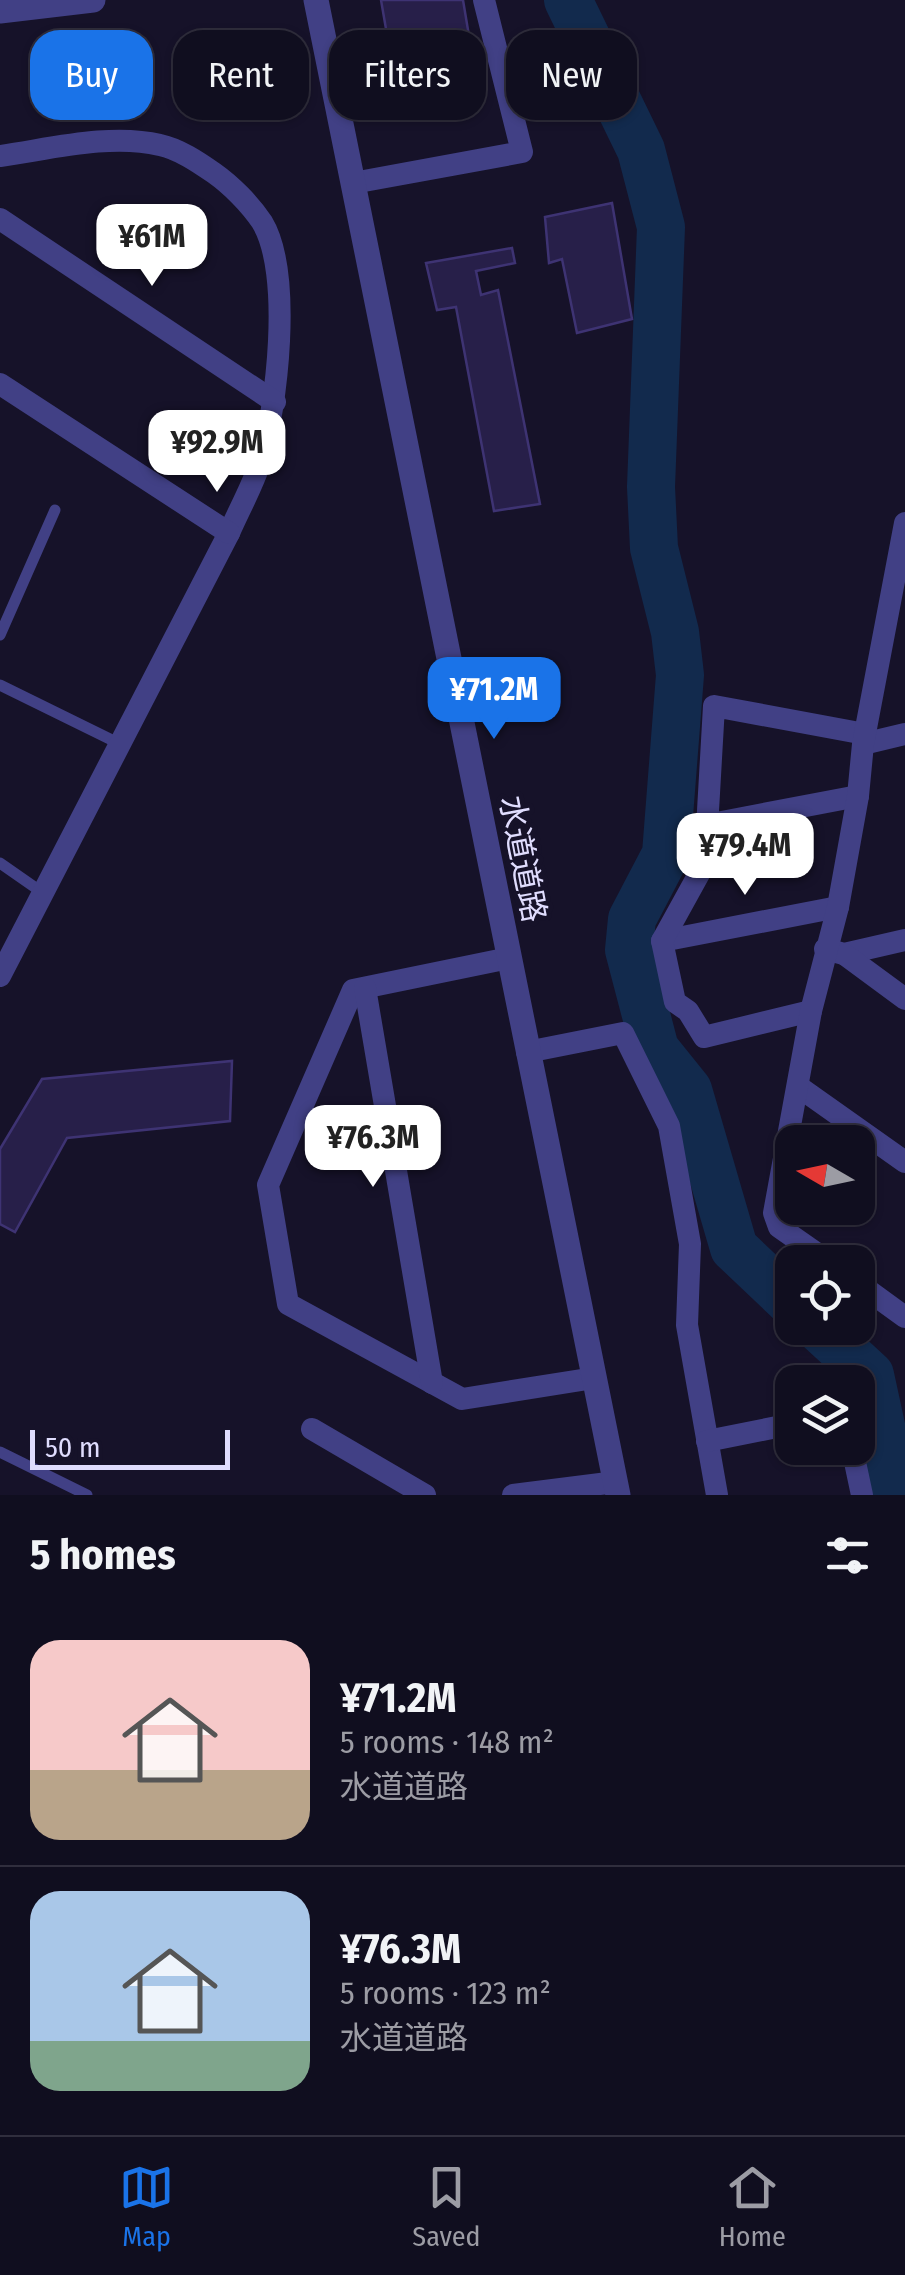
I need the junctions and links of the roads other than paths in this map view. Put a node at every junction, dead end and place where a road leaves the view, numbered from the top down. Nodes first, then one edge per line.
1 (93, 0) edge
2 (316, 0) edge
3 (484, 0) edge
4 (0, 11) edge
5 (0, 156) edge
6 (353, 182) junction
7 (0, 219) edge
8 (0, 384) edge
9 (275, 402) junction
10 (55, 510) dead end
11 (905, 523) edge
12 (229, 533) junction
13 (0, 635) edge
14 (0, 685) edge
15 (905, 734) edge
16 (864, 738) junction
17 (120, 744) junction
18 (858, 796) junction
19 (706, 825) junction
20 (0, 864) edge
21 (43, 893) junction
22 (838, 907) junction
23 (905, 940) edge
24 (662, 941) junction
25 (834, 952) junction
26 (510, 958) junction
27 (0, 976) edge
28 (365, 988) junction
29 (905, 1000) edge
30 (811, 1011) junction
31 (527, 1052) junction
32 (799, 1086) junction
33 (905, 1162) edge
34 (805, 1245) edge
35 (875, 1295) edge
36 (905, 1317) edge
37 (594, 1378) junction
38 (432, 1383) junction
39 (775, 1427) edge
40 (312, 1429) dead end
41 (706, 1441) junction
42 (0, 1452) edge
43 (856, 1465) edge
44 (617, 1488) edge
45 (87, 1495) edge
46 (425, 1495) edge
47 (513, 1495) edge
48 (717, 1495) edge
49 (862, 1495) edge

1 - 4 street
2 - 6 street, 水道道路
3 - 6 street
5 - 9 street
6 - 26 street, 水道道路
7 - 9 street
8 - 12 street
9 - 12 street
10 - 13 lane
11 - 16 street
12 - 17 street
14 - 17 lane
15 - 16 street
16 - 18 street
16 - 19 street
17 - 21 street
18 - 19 street
18 - 22 street
19 - 24 street
20 - 21 lane
21 - 27 street
22 - 24 street
22 - 25 street
23 - 25 street
24 - 30 street
25 - 29 street
25 - 30 street
26 - 28 street
26 - 31 street, 水道道路
28 - 38 street
28 - 38 street
30 - 32 street
31 - 37 street, 水道道路
31 - 41 street
32 - 33 street
32 - 34 street
35 - 36 street
37 - 38 street
37 - 44 street, 水道道路
39 - 41 street
40 - 46 street
41 - 48 street
42 - 45 lane
43 - 49 street
44 - 47 street

